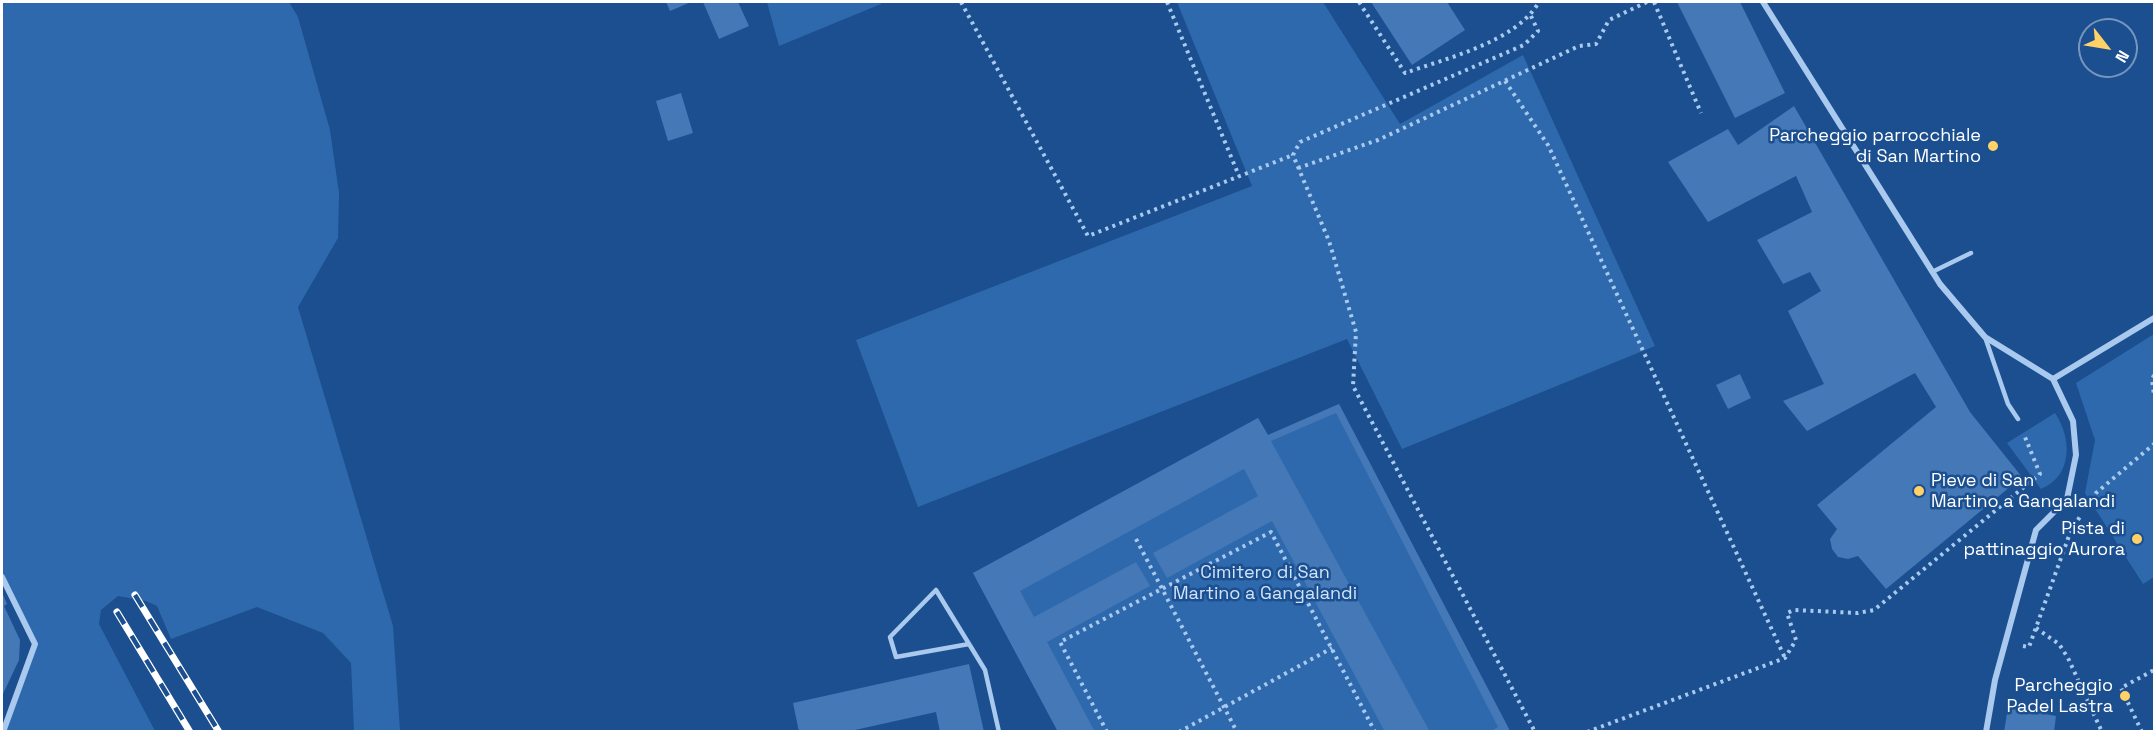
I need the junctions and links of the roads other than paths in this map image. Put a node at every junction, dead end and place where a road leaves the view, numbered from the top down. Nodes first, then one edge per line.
1 (1763, 2) edge
2 (1971, 253) dead end
3 (1932, 272) junction
4 (2154, 318) edge
5 (1985, 337) junction
6 (2053, 379) junction
7 (2018, 419) road end
8 (2, 577) edge
9 (969, 644) junction
10 (3, 732) edge
11 (999, 732) edge
12 (1986, 732) edge

1 - 3 street
2 - 3 lane
3 - 5 street
4 - 6 street
5 - 6 street
5 - 7 lane
6 - 12 street
8 - 10 street
9 - 9 lane
9 - 11 lane

